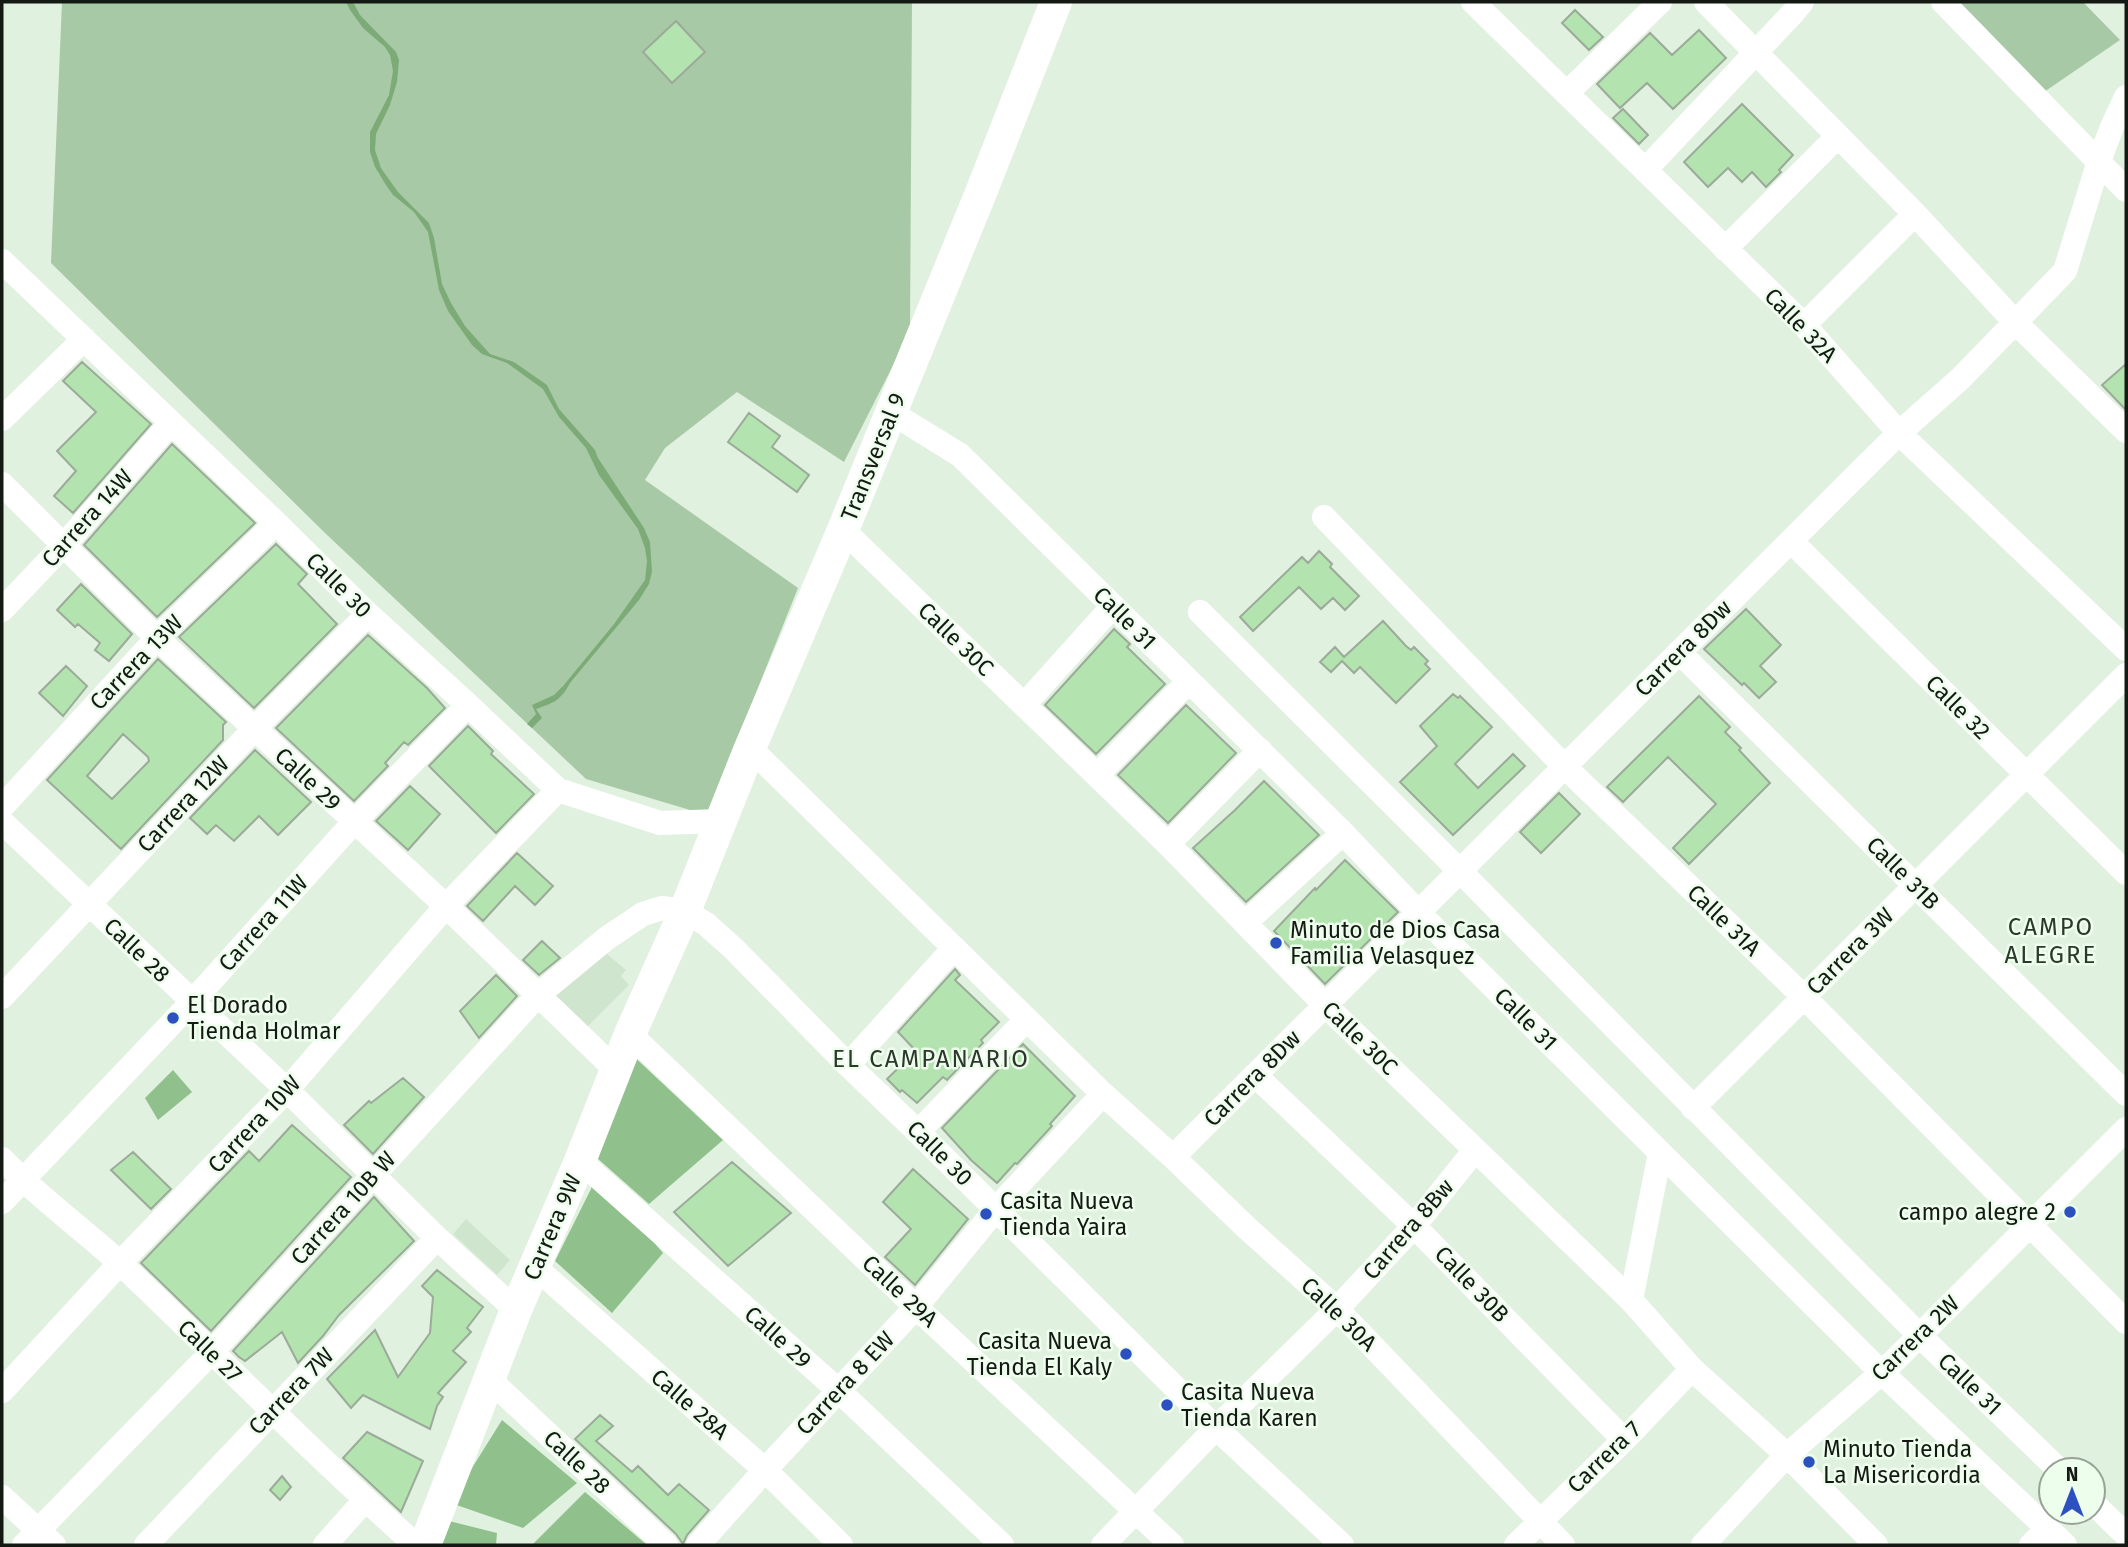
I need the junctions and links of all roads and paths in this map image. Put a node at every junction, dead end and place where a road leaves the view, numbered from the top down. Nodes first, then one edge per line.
1 (1056, 2) edge
2 (1473, 2) edge
3 (1660, 2) edge
4 (1706, 2) edge
5 (1802, 2) edge
6 (1943, 2) edge
7 (1755, 52) junction
8 (1567, 93) junction
9 (2126, 97) edge
10 (1838, 136) junction
11 (2099, 161) junction
12 (1645, 170) junction
13 (2126, 190) edge
14 (1915, 214) junction
15 (1726, 248) junction
16 (2, 261) edge
17 (2015, 322) junction
18 (1804, 325) junction
19 (84, 339) junction
20 (892, 413) junction
21 (2, 419) edge
22 (170, 424) junction
23 (2126, 431) edge
24 (1899, 433) junction
25 (2, 484) edge
26 (1324, 517) dead end
27 (276, 523) junction
28 (844, 530) junction
29 (1790, 541) junction
30 (64, 545) junction
31 (1113, 606) junction
32 (2, 610) edge
33 (1200, 612) dead end
34 (368, 614) junction
35 (157, 638) junction
36 (2126, 649) edge
37 (1679, 652) junction
38 (2126, 675) edge
39 (1189, 681) junction
40 (468, 705) junction
41 (1024, 705) junction
42 (254, 729) junction
43 (750, 748) junction
44 (1260, 750) junction
45 (1564, 766) junction
46 (2027, 774) junction
47 (1097, 775) junction
48 (558, 790) junction
49 (2, 807) edge
50 (721, 821) junction
51 (2, 822) edge
52 (354, 822) junction
53 (1343, 833) junction
54 (1168, 844) junction
55 (1460, 871) junction
56 (2126, 873) edge
57 (1916, 886) junction
58 (89, 904) junction
59 (446, 906) junction
60 (685, 911) junction
61 (1418, 912) junction
62 (1245, 922) junction
63 (954, 948) junction
64 (538, 995) junction
65 (2, 997) edge
66 (1804, 997) junction
67 (192, 1002) junction
68 (1325, 1005) junction
69 (1026, 1020) junction
70 (630, 1034) junction
71 (848, 1065) junction
72 (617, 1071) junction
73 (1255, 1075) junction
74 (287, 1090) junction
75 (1102, 1094) junction
76 (2126, 1094) edge
77 (1693, 1108) junction
78 (2126, 1129) edge
79 (918, 1132) junction
80 (1475, 1150) junction
81 (1660, 1153) junction
82 (1172, 1157) junction
83 (2, 1159) edge
84 (580, 1161) junction
85 (374, 1174) junction
86 (23, 1181) junction
87 (2, 1202) edge
88 (996, 1209) junction
89 (2031, 1223) junction
90 (1414, 1226) junction
91 (438, 1238) junction
92 (120, 1263) junction
93 (535, 1267) junction
94 (1631, 1300) junction
95 (916, 1307) junction
96 (1337, 1309) junction
97 (516, 1310) junction
98 (2126, 1322) edge
99 (1919, 1335) junction
100 (211, 1353) junction
101 (1692, 1369) junction
102 (1881, 1372) junction
103 (489, 1379) junction
104 (838, 1390) junction
105 (2, 1391) edge
106 (273, 1410) junction
107 (1216, 1428) junction
108 (1623, 1440) junction
109 (1787, 1455) junction
110 (2044, 1456) edge
111 (765, 1470) junction
112 (2, 1497) edge
113 (365, 1500) junction
114 (1136, 1511) junction
115 (2107, 1517) edge
116 (1539, 1521) junction
117 (2048, 1528) junction
118 (2126, 1535) edge
119 (38, 1540) edge
120 (1716, 1540) edge
121 (146, 1545) edge
122 (325, 1545) edge
123 (416, 1545) edge
124 (425, 1545) edge
125 (666, 1545) edge
126 (698, 1545) edge
127 (841, 1545) edge
128 (1002, 1545) edge
129 (1102, 1545) edge
130 (1172, 1545) edge
131 (1342, 1545) edge
132 (1516, 1545) edge
133 (1563, 1545) edge
134 (1875, 1545) edge
135 (2031, 1545) edge
136 (2065, 1545) edge

1 - 20 main road, Transversal 9
2 - 8 street, Calle 32A
3 - 8 street
4 - 7 street
5 - 7 street
6 - 11 street
7 - 10 street
7 - 12 street
8 - 12 street, Calle 32A
9 - 11 street, Carrera 8Dw
10 - 14 street
10 - 15 street
11 - 13 street
11 - 17 street, Carrera 8Dw
12 - 15 street, Calle 32A
14 - 17 street
14 - 18 street
15 - 18 street, Calle 32A
16 - 19 street, Calle 30
17 - 23 street
17 - 24 street, Carrera 8Dw
18 - 24 street, Calle 32A
19 - 21 street
19 - 22 street, Calle 30
20 - 28 main road, Transversal 9
20 - 31 street, Calle 31
22 - 27 street, Calle 30
22 - 30 street, Carrera 14W
24 - 29 street, Carrera 8Dw
24 - 36 street, Calle 32A
25 - 30 street, Calle 29
26 - 45 street, Calle 31A
27 - 34 street, Calle 30
27 - 35 street, Carrera 13W
28 - 41 street, Calle 30C
28 - 43 main road, Transversal 9
29 - 37 street, Carrera 8Dw
29 - 46 street, Calle 32
30 - 32 street, Carrera 14W
30 - 35 street, Calle 29
31 - 39 street, Calle 31
31 - 41 street
33 - 55 street, Calle 31
34 - 40 street, Calle 30
34 - 42 street, Carrera 12W
35 - 42 street, Calle 29
35 - 49 street, Carrera 13W
37 - 45 street, Carrera 8Dw
37 - 57 street, Calle 31B
38 - 46 street, Carrera 3W
39 - 44 street, Calle 31
39 - 47 street
40 - 48 street, Calle 30
40 - 52 street, Carrera 11W
41 - 47 street, Calle 30C
42 - 52 street, Calle 29
42 - 58 street, Carrera 12W
43 - 50 main road, Transversal 9
43 - 63 street, Calle 30A
44 - 53 street, Calle 31
44 - 54 street
45 - 55 street, Carrera 8Dw
45 - 66 street, Calle 31A
46 - 56 street, Calle 32
46 - 57 street, Carrera 3W
47 - 54 street, Calle 30C
48 - 50 street, Calle 30
48 - 59 street, Carrera 10W
50 - 60 main road, Transversal 9
51 - 58 street, Calle 28
52 - 59 street, Calle 29
52 - 67 street, Carrera 11W
53 - 61 street, Calle 31
53 - 62 street
54 - 62 street, Calle 30C
55 - 61 street, Carrera 8Dw
55 - 77 street, Calle 31
57 - 66 street, Carrera 3W
57 - 76 street, Calle 31B
58 - 65 street, Carrera 12W
58 - 67 street, Calle 28
59 - 64 street, Calle 29
59 - 74 street, Carrera 10W
60 - 64 street, Carrera 10B W
60 - 70 main road, Carrera 9W
60 - 71 street, Calle 30
61 - 68 street, Carrera 8Dw
61 - 81 street, Calle 31
62 - 68 street, Calle 30C
63 - 69 street, Calle 30A
63 - 71 street
64 - 72 street, Calle 29
64 - 85 street, Carrera 10B W
66 - 77 street, Carrera 3W
66 - 89 street, Calle 31A
67 - 74 street, Calle 28
67 - 86 street, Carrera 11W
68 - 73 street, Carrera 8Dw
68 - 80 street, Calle 30C
69 - 75 street, Calle 30A
69 - 79 street
70 - 72 main road, Carrera 9W
70 - 95 street, Calle 29A
71 - 79 street, Calle 30
72 - 84 main road, Carrera 9W
73 - 82 street, Carrera 8Dw
73 - 90 street, Calle 30B
74 - 85 street, Calle 28
74 - 92 street, Carrera 10W
75 - 82 street, Calle 30A
75 - 88 street, Carrera 8 EW
77 - 99 street, Calle 31
78 - 89 street, Carrera 2W
79 - 88 street, Calle 30
80 - 90 street, Carrera 8Bw
80 - 94 street, Calle 30C
81 - 94 street
81 - 102 street, Calle 31
82 - 96 street, Calle 30A
83 - 86 street, Calle 27
84 - 93 main road, Carrera 9W
84 - 104 street, Calle 29
85 - 91 street, Calle 28
85 - 100 street, Carrera 10B W
86 - 87 street, Carrera 11W
86 - 92 street, Calle 27
88 - 95 street, Carrera 8 EW
88 - 107 street, Calle 30
89 - 98 street, Calle 31A
89 - 99 street, Carrera 2W
90 - 96 street, Carrera 8Bw
90 - 108 street, Calle 30B
91 - 97 street, Calle 28
91 - 106 street, Carrera 7W
92 - 100 street, Calle 27
92 - 105 street, Carrera 10W
93 - 97 main road, Carrera 9W
93 - 111 street, Calle 28A
94 - 101 street, Calle 30C
95 - 104 street, Carrera 8 EW
95 - 114 street, Calle 29A
96 - 107 street, Carrera 8Bw
96 - 116 street, Calle 30A
97 - 103 main road, Carrera 9W
99 - 102 street, Carrera 2W
99 - 110 street, Calle 31
100 - 106 street, Calle 27
100 - 119 street, Carrera 10B W
101 - 108 street, Carrera 7
101 - 109 street, Calle 30C
102 - 109 street, Carrera 2W
102 - 117 street, Calle 31
103 - 124 main road, Carrera 9W
103 - 125 street, Calle 28
104 - 111 street, Carrera 8 EW
104 - 128 street, Calle 29
106 - 113 street, Calle 27
106 - 121 street, Carrera 7W
107 - 114 street, Carrera 8Bw
107 - 131 street, Calle 30
108 - 116 street, Carrera 7
109 - 120 street, Carrera 2W
109 - 134 street, Calle 30C
111 - 126 street, Carrera 8 EW
111 - 127 street, Calle 28A
112 - 119 street
113 - 122 street
113 - 123 street, Calle 27
114 - 129 street, Carrera 8Bw
114 - 130 street, Calle 29A
115 - 118 street
116 - 132 street, Carrera 7
116 - 133 street, Calle 30A
117 - 135 street
117 - 136 street, Calle 31

